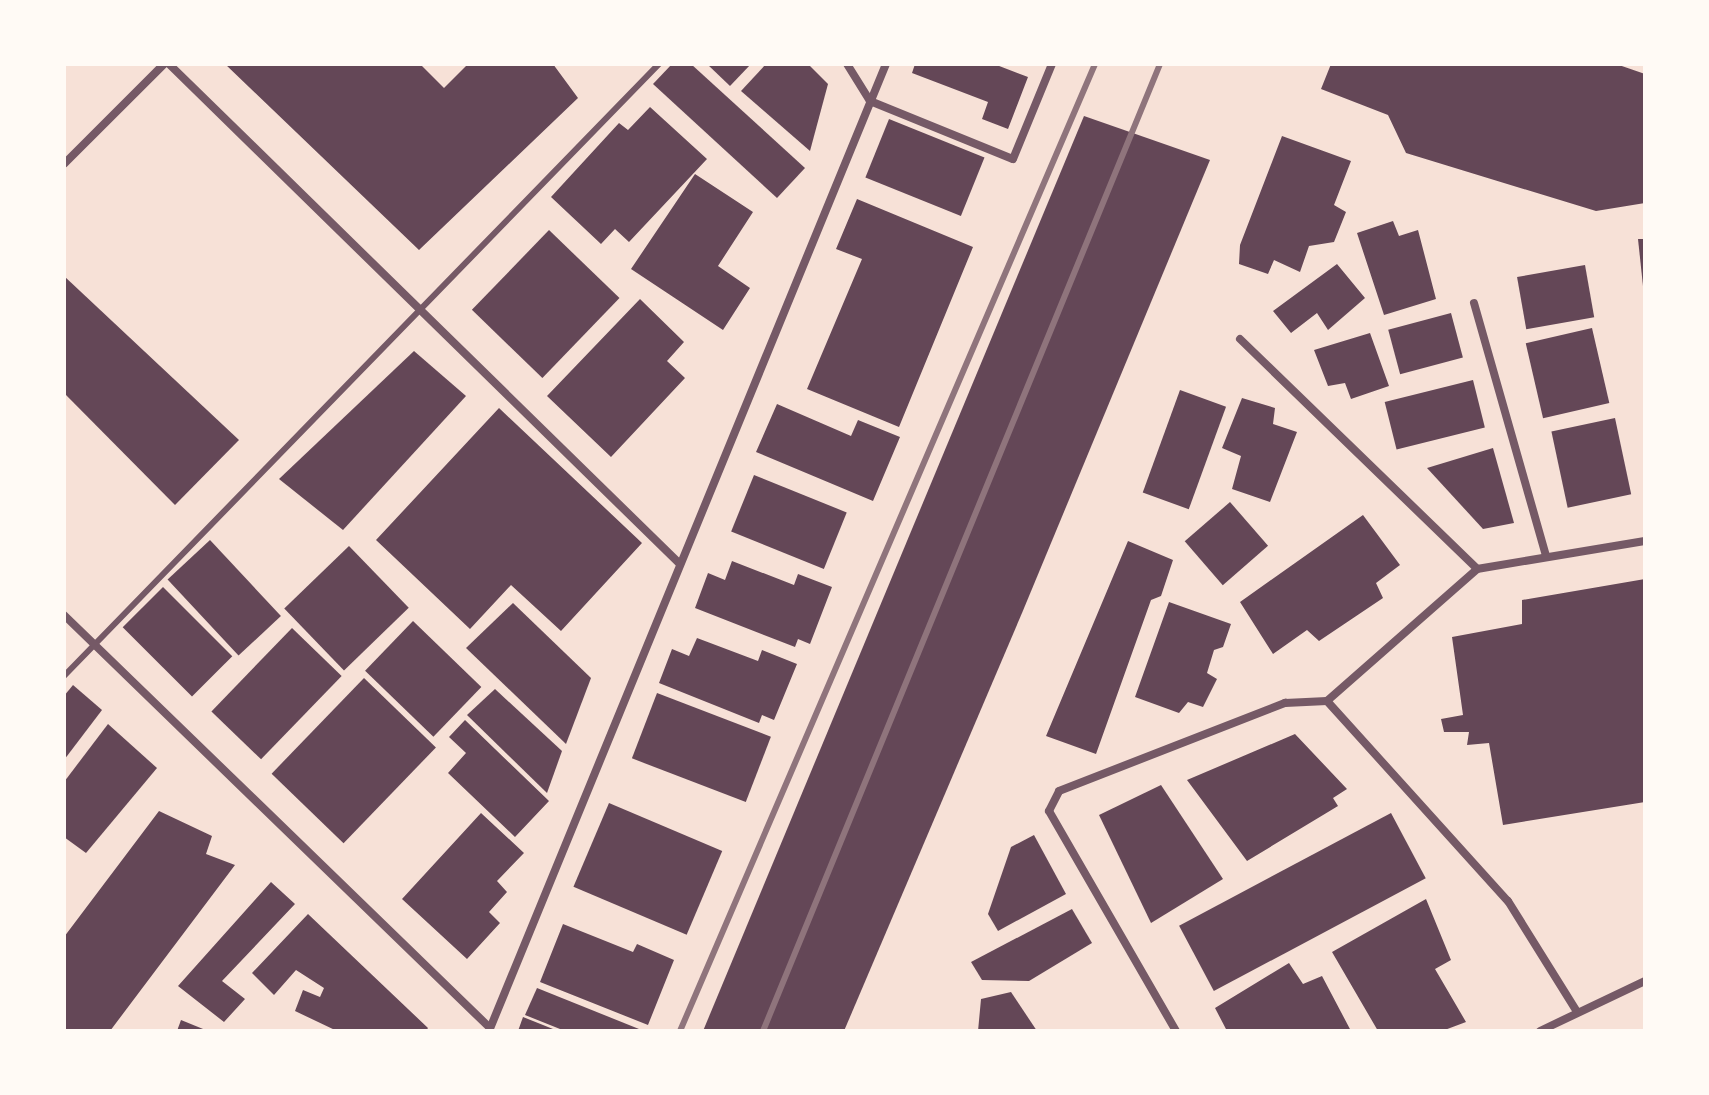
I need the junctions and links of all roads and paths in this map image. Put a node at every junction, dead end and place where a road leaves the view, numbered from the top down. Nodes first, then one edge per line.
1 (166, 64) edge
2 (659, 64) edge
3 (847, 64) edge
4 (886, 64) edge
5 (1052, 64) edge
6 (870, 101) junction
7 (64, 164) edge
8 (1474, 303) dead end
9 (414, 309) junction
10 (1240, 339) dead end
11 (1645, 541) edge
12 (1546, 555) junction
13 (679, 563) junction
14 (1477, 569) junction
15 (64, 615) edge
16 (95, 644) junction
17 (64, 676) edge
18 (1327, 701) junction
19 (1645, 981) edge
20 (1577, 1012) junction
21 (490, 1030) edge
22 (1176, 1031) edge
23 (1540, 1031) edge

1 - 7 street
1 - 9 street
2 - 9 lane
3 - 6 street
4 - 6 street
5 - 6 street
6 - 13 street
8 - 12 street
9 - 13 street
9 - 16 lane
10 - 14 street
11 - 12 street
12 - 14 street
13 - 21 street
14 - 18 street
15 - 16 street
16 - 17 lane
16 - 21 street
18 - 20 street
18 - 22 street
19 - 20 street
20 - 23 street

